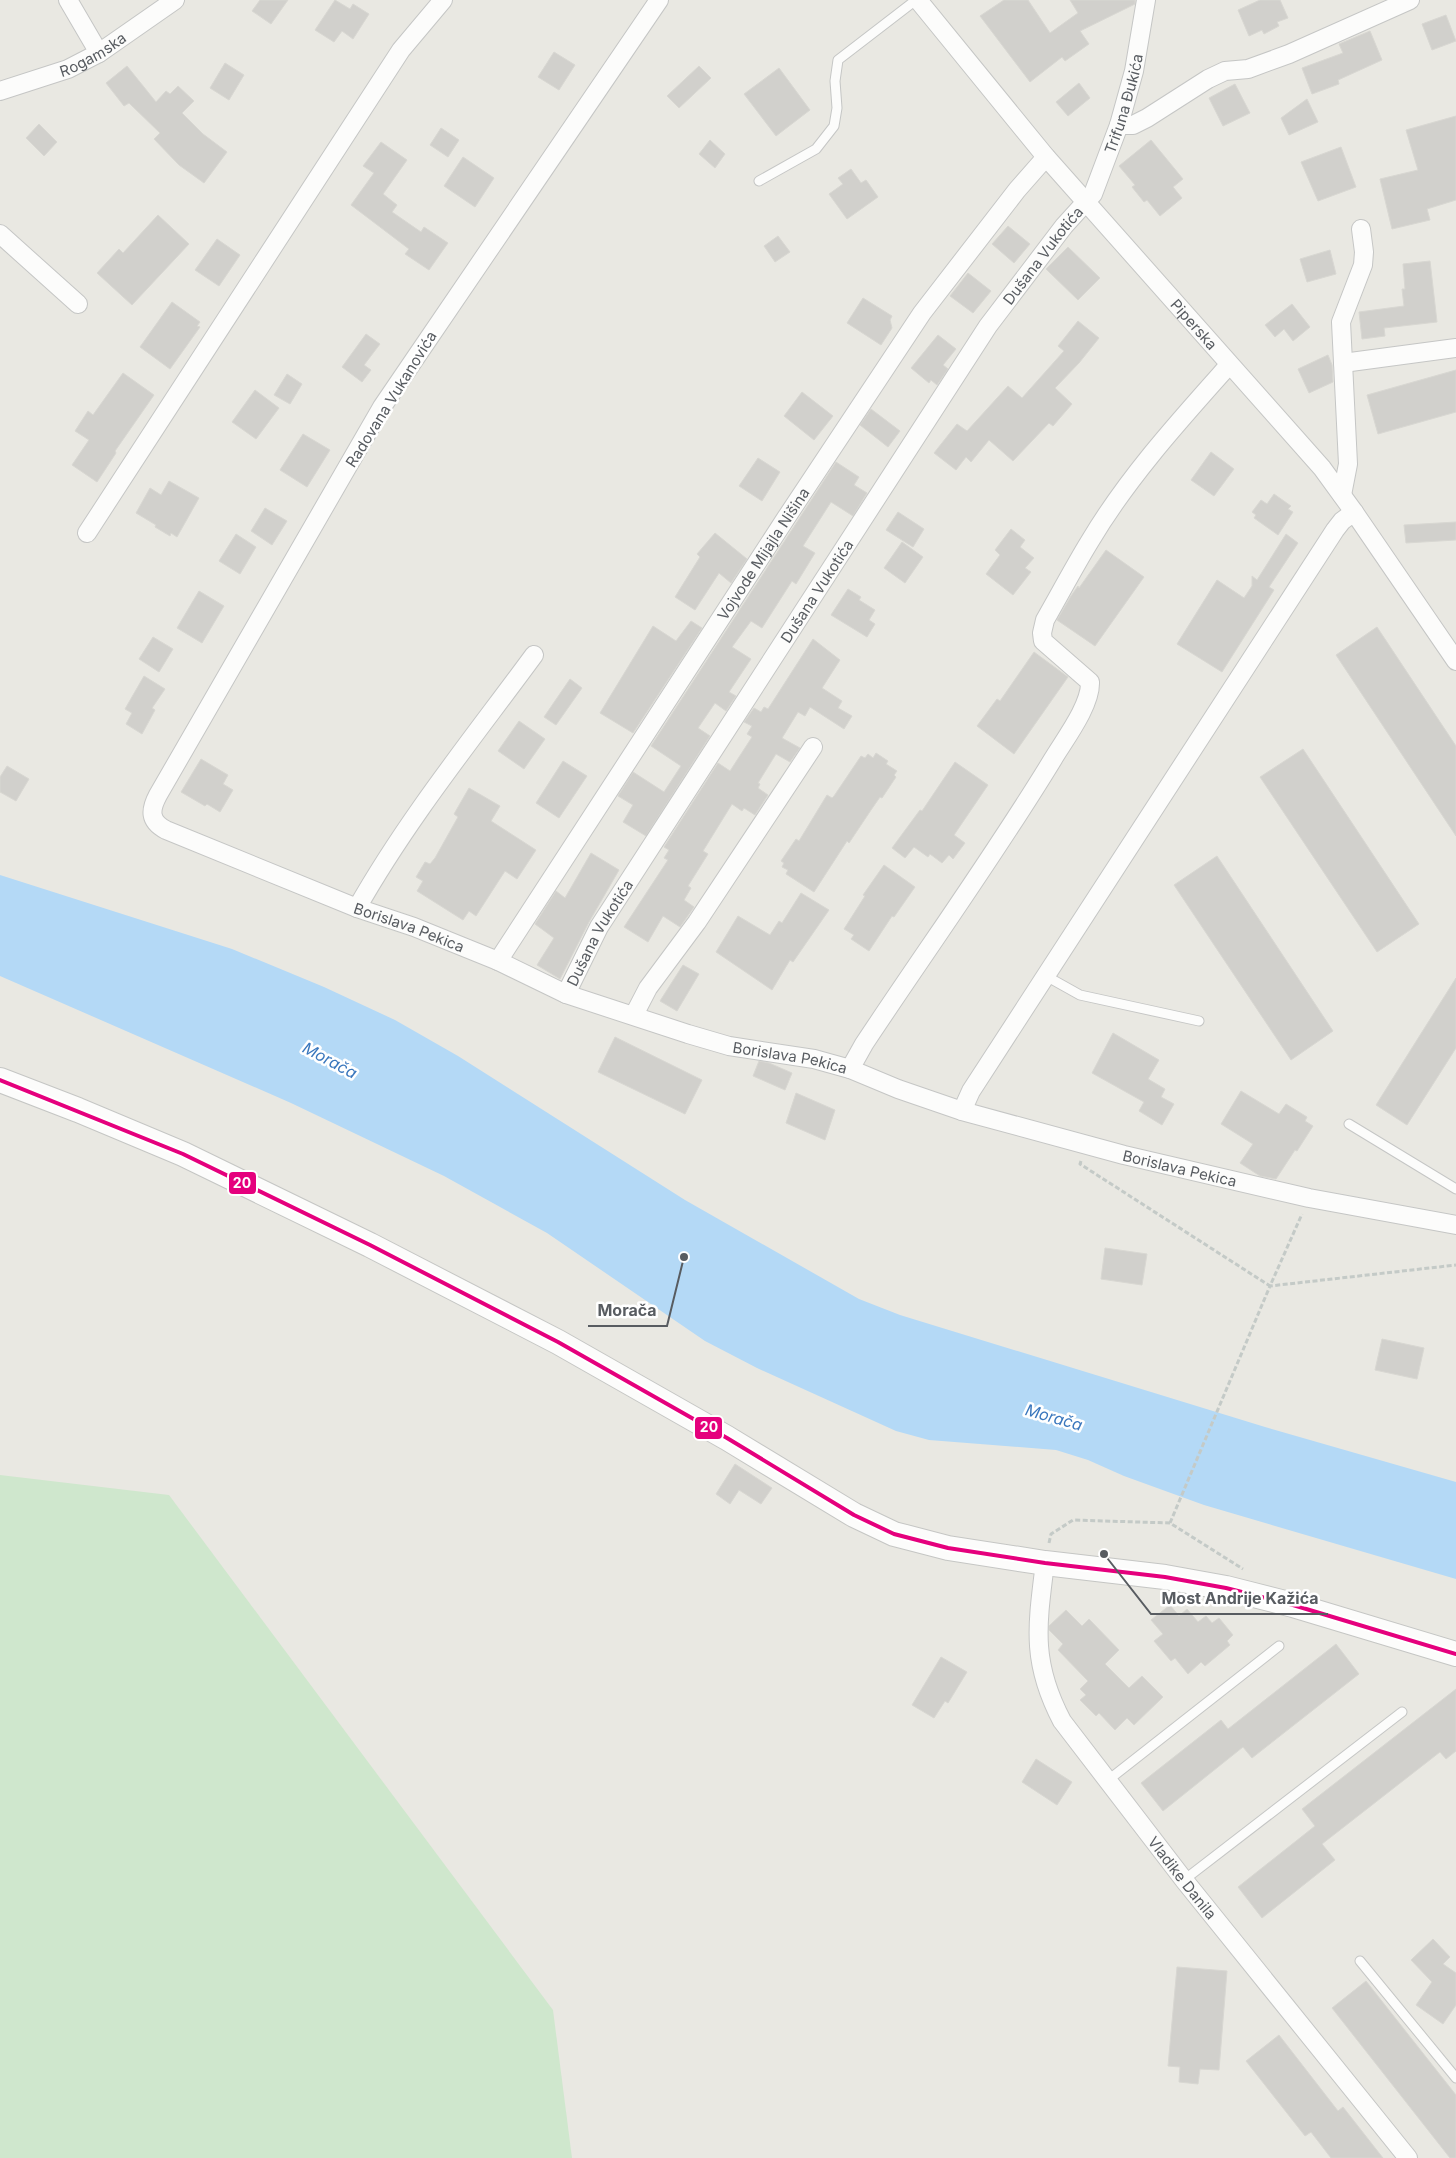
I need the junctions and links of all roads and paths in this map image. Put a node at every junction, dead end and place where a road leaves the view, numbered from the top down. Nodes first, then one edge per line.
1 (68, 0) edge
2 (175, 0) edge
3 (443, 0) edge
4 (659, 0) edge
5 (917, 0) edge
6 (1146, 0) edge
7 (1410, 0) edge
8 (98, 53) junction
9 (0, 91) edge
10 (1120, 125) junction
11 (1046, 157) junction
12 (759, 181) dead end
13 (1086, 202) junction
14 (1361, 229) dead end
15 (0, 234) edge
16 (78, 304) dead end
17 (1456, 348) edge
18 (1344, 363) junction
19 (1229, 365) junction
20 (1342, 495) junction
21 (1354, 512) junction
22 (87, 533) dead end
23 (534, 655) dead end
24 (1456, 661) edge
25 (813, 747) dead end
26 (151, 815) joint
27 (357, 908) junction
28 (498, 961) junction
29 (1046, 976) junction
30 (566, 994) junction
31 (634, 1015) junction
32 (1199, 1021) dead end
33 (850, 1070) junction
34 (0, 1080) edge
35 (962, 1111) junction
36 (1348, 1124) dead end
37 (1084, 1144) junction
38 (1456, 1189) edge
39 (1309, 1198) junction
40 (1456, 1225) edge
41 (1456, 1265) edge
42 (1270, 1286) junction
43 (1170, 1523) junction
44 (1045, 1563) junction
45 (1250, 1573) dead end
46 (1279, 1646) dead end
47 (1456, 1654) edge
48 (1402, 1712) dead end
49 (1107, 1782) junction
50 (1184, 1880) junction
51 (1360, 1961) dead end
52 (1456, 2078) edge
53 (1408, 2158) edge

1 - 8 street
2 - 8 street, Rogamska
3 - 22 street
4 - 26 street, Radovana Vukanovića
5 - 11 street, Piperska
5 - 12 lane
6 - 10 street, Trifuna Đukića
7 - 10 street
8 - 9 street, Rogamska
10 - 13 street, Trifuna Đukića
11 - 13 street, Piperska
11 - 28 street, Vojvode Mijajla Nišina
13 - 19 street, Piperska
13 - 30 street, Dušana Vukotića
14 - 18 street
15 - 16 street
17 - 18 street
18 - 20 street
19 - 20 street, Piperska
19 - 33 street
20 - 21 street, Piperska
21 - 24 street, Piperska
21 - 29 street
23 - 27 street
25 - 31 street
26 - 27 street, Borislava Pekica
27 - 28 street, Borislava Pekica
28 - 30 street, Borislava Pekica
29 - 32 lane
29 - 35 street
30 - 31 street, Borislava Pekica
31 - 33 street, Borislava Pekica
33 - 35 street, Borislava Pekica
34 - 44 main road
35 - 37 street, Borislava Pekica
36 - 38 lane
37 - 39 street, Borislava Pekica
37 - 42 path
39 - 40 street, Borislava Pekica
39 - 42 path
41 - 42 path
42 - 43 path
43 - 44 path
43 - 45 path
44 - 47 main road
44 - 49 street, Vladike Danila
46 - 49 lane
48 - 50 lane
49 - 50 street, Vladike Danila
50 - 53 street, Vladike Danila
51 - 52 lane

